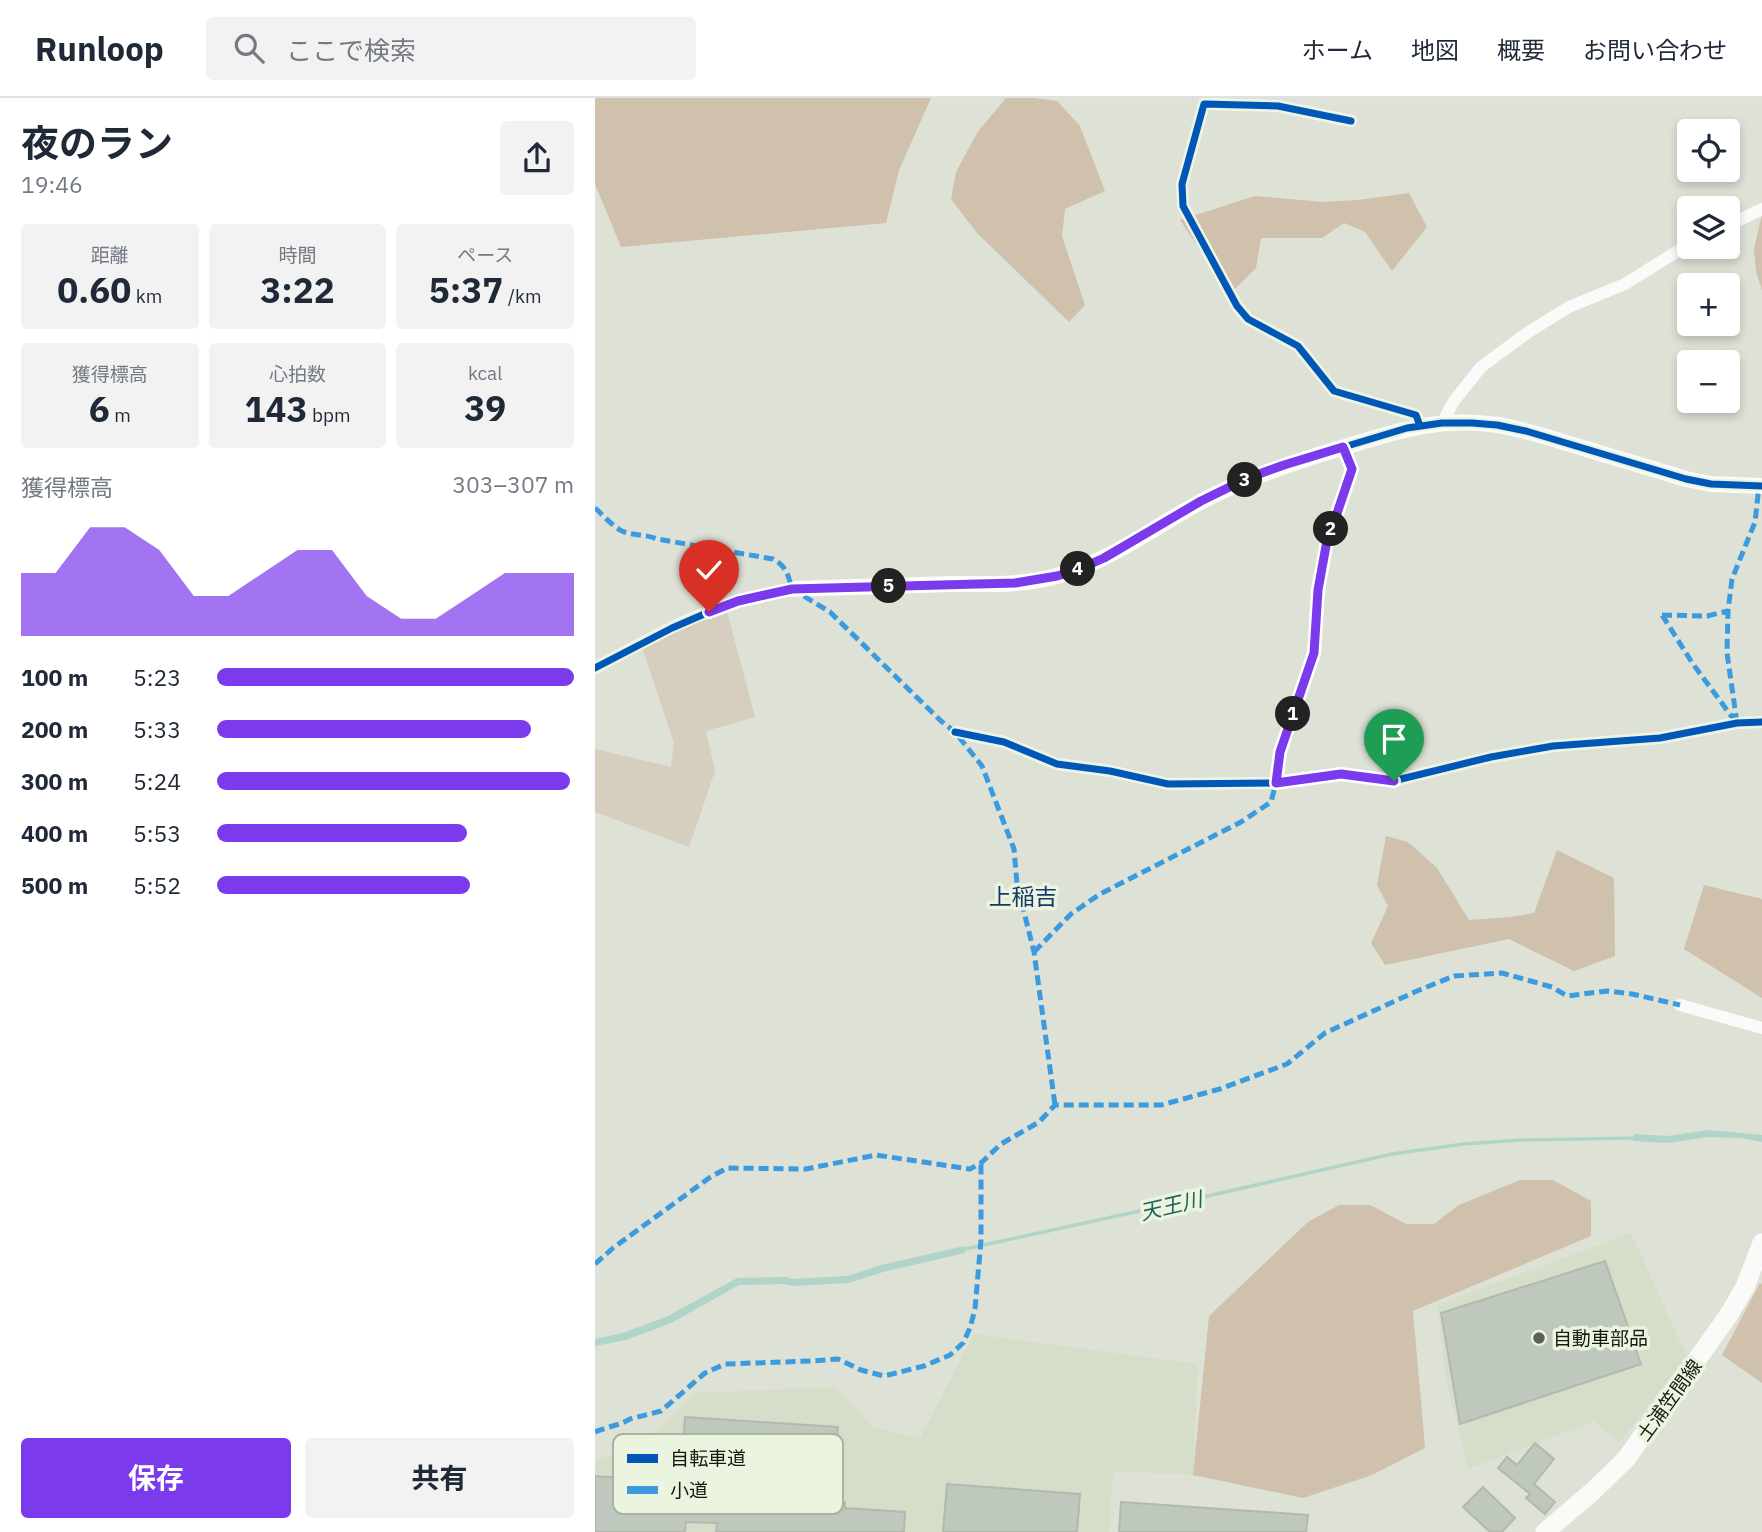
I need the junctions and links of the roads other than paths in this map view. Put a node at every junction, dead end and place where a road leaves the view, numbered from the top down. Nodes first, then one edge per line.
1 (1351, 121) dead end
2 (1762, 209) edge
3 (1740, 220) edge
4 (1677, 252) edge
5 (1442, 424) junction
6 (1420, 426) junction
7 (1343, 447) junction
8 (1762, 486) edge
9 (792, 589) joint
10 (595, 668) edge
11 (1762, 722) edge
12 (955, 732) dead end
13 (1276, 783) junction
14 (1680, 1005) dead end
15 (1762, 1028) edge
16 (1762, 1244) edge
17 (1545, 1532) edge

1 - 6 street
2 - 3 street
4 - 5 street
5 - 6 street
5 - 8 street
6 - 7 street
7 - 9 street
7 - 13 street
9 - 10 street
11 - 13 street
12 - 13 street
14 - 15 street
16 - 17 main road, 土浦笠間線

